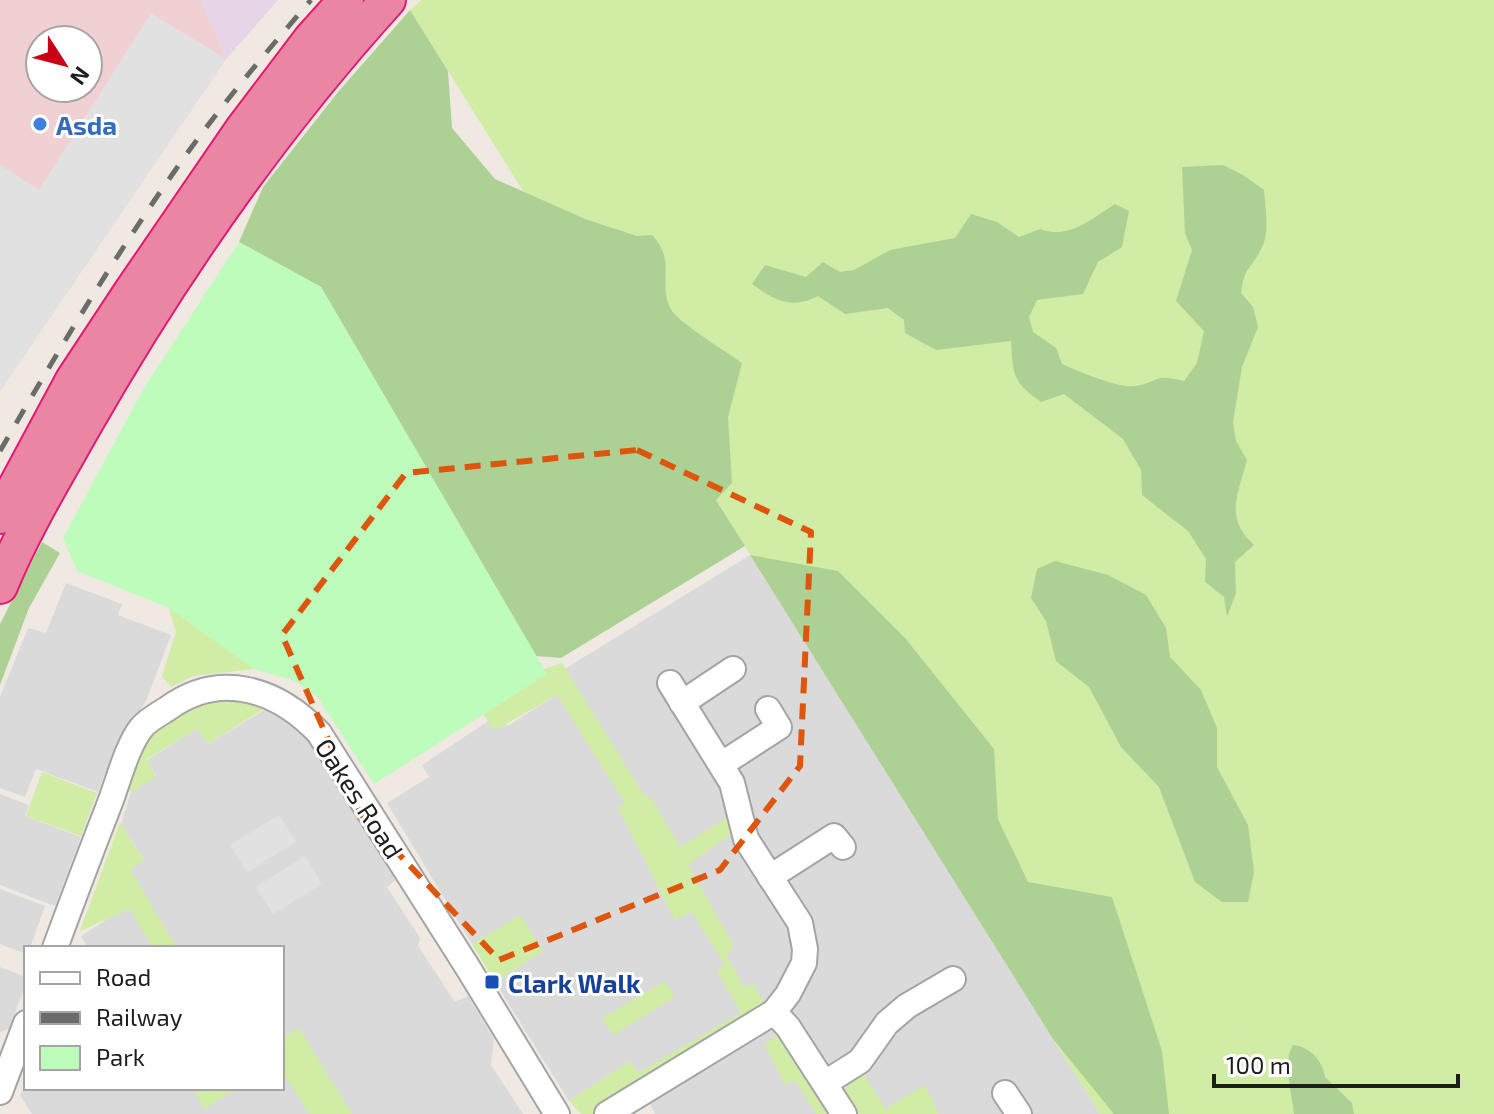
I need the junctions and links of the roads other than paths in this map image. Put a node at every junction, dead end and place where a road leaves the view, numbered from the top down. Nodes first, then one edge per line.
1 (346, 0) edge
2 (388, 0) edge
3 (0, 516) edge
4 (0, 586) edge
5 (733, 669) dead end
6 (768, 709) dead end
7 (722, 764) junction
8 (843, 847) dead end
9 (770, 877) junction
10 (56, 946) edge
11 (953, 979) dead end
12 (774, 1012) junction
13 (24, 1028) edge
14 (825, 1083) junction
15 (0, 1092) edge
16 (1005, 1093) dead end
17 (551, 1112) edge
18 (607, 1114) edge
19 (844, 1114) edge
20 (1019, 1114) edge

1 - 3 highway
2 - 4 highway
5 - 7 street
6 - 7 street
7 - 9 street
8 - 9 street
9 - 12 street
10 - 17 street, Oakes Road
11 - 14 street
12 - 14 street
12 - 18 street
13 - 15 street
14 - 19 street
16 - 20 street

